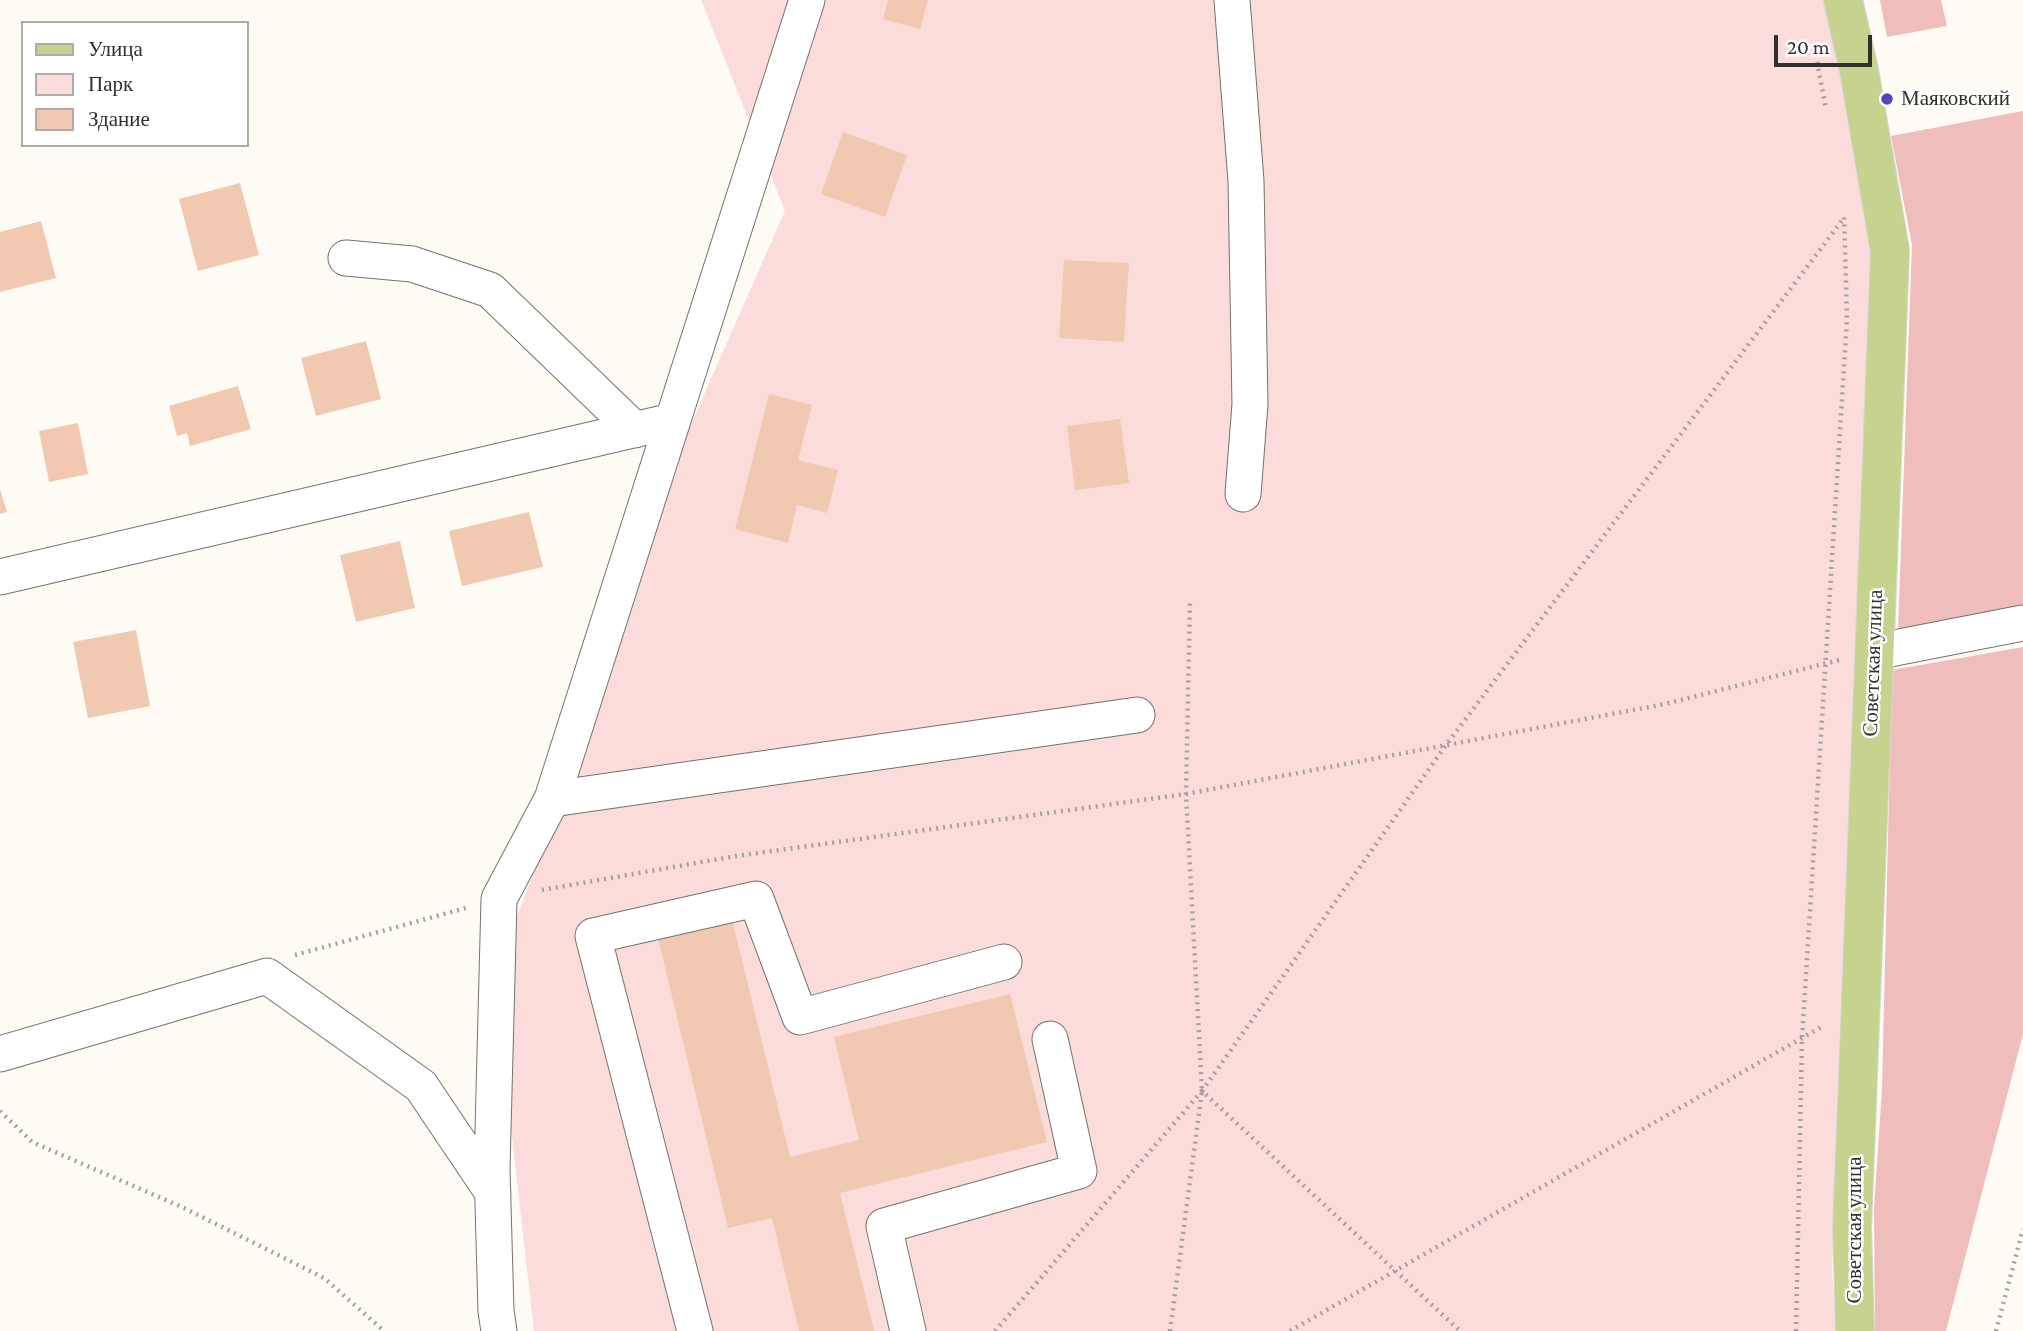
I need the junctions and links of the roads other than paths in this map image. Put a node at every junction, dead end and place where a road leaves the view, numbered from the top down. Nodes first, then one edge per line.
1 (807, 0) edge
2 (1232, 0) edge
3 (1843, 0) edge
4 (346, 258) dead end
5 (673, 421) junction
6 (635, 430) junction
7 (1243, 494) dead end
8 (0, 577) edge
9 (2023, 623) edge
10 (1874, 652) junction
11 (1137, 715) dead end
12 (552, 799) junction
13 (1004, 962) dead end
14 (1049, 1039) dead end
15 (0, 1054) edge
16 (493, 1194) junction
17 (499, 1331) edge
18 (695, 1331) edge
19 (908, 1331) edge
20 (1855, 1331) edge

1 - 5 lane
2 - 7 lane
3 - 10 main road, Советская улица
4 - 6 lane
5 - 6 lane
5 - 12 lane
6 - 8 lane
9 - 10 lane
10 - 20 main road, Советская улица
11 - 12 lane
12 - 16 lane
13 - 18 lane
14 - 19 lane
15 - 16 lane
16 - 17 lane

